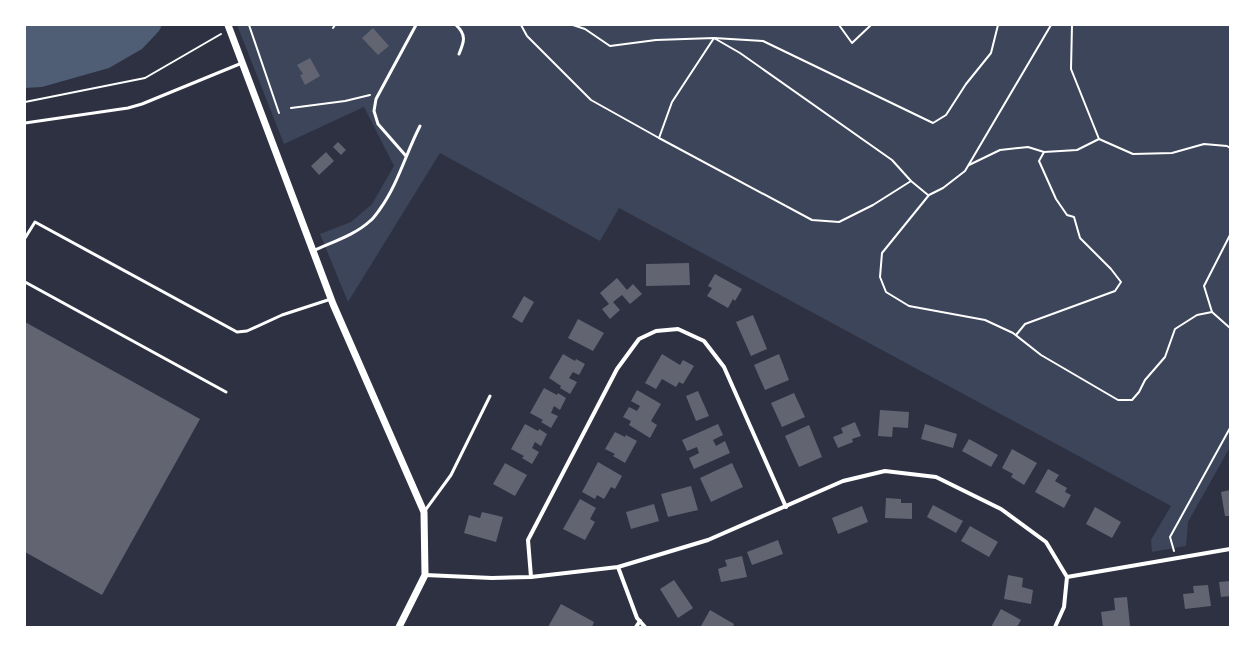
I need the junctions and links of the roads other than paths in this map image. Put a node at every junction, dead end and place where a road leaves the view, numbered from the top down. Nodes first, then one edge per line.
1 (416, 25) edge
2 (456, 25) edge
3 (228, 27) edge
4 (459, 54) dead end
5 (242, 63) junction
6 (25, 123) edge
7 (420, 126) dead end
8 (406, 156) junction
9 (25, 238) edge
10 (313, 251) junction
11 (25, 282) edge
12 (331, 299) junction
13 (226, 392) dead end
14 (490, 396) dead end
15 (786, 507) junction
16 (424, 512) junction
17 (1230, 549) edge
18 (618, 567) junction
19 (425, 575) junction
20 (531, 577) junction
21 (1067, 577) junction
22 (640, 621) junction
23 (399, 627) edge
24 (636, 627) edge
25 (645, 627) edge
26 (1055, 627) edge

1 - 8 lane
2 - 4 lane
3 - 5 street
5 - 6 lane
5 - 10 street
7 - 8 lane
8 - 10 lane
9 - 12 lane
10 - 12 street
11 - 13 lane
12 - 16 street
14 - 16 lane
15 - 18 street
15 - 20 street
15 - 21 street
16 - 19 street
17 - 21 street
18 - 20 street
18 - 22 street
19 - 20 street
19 - 23 street
21 - 26 street
22 - 24 street
22 - 25 street

